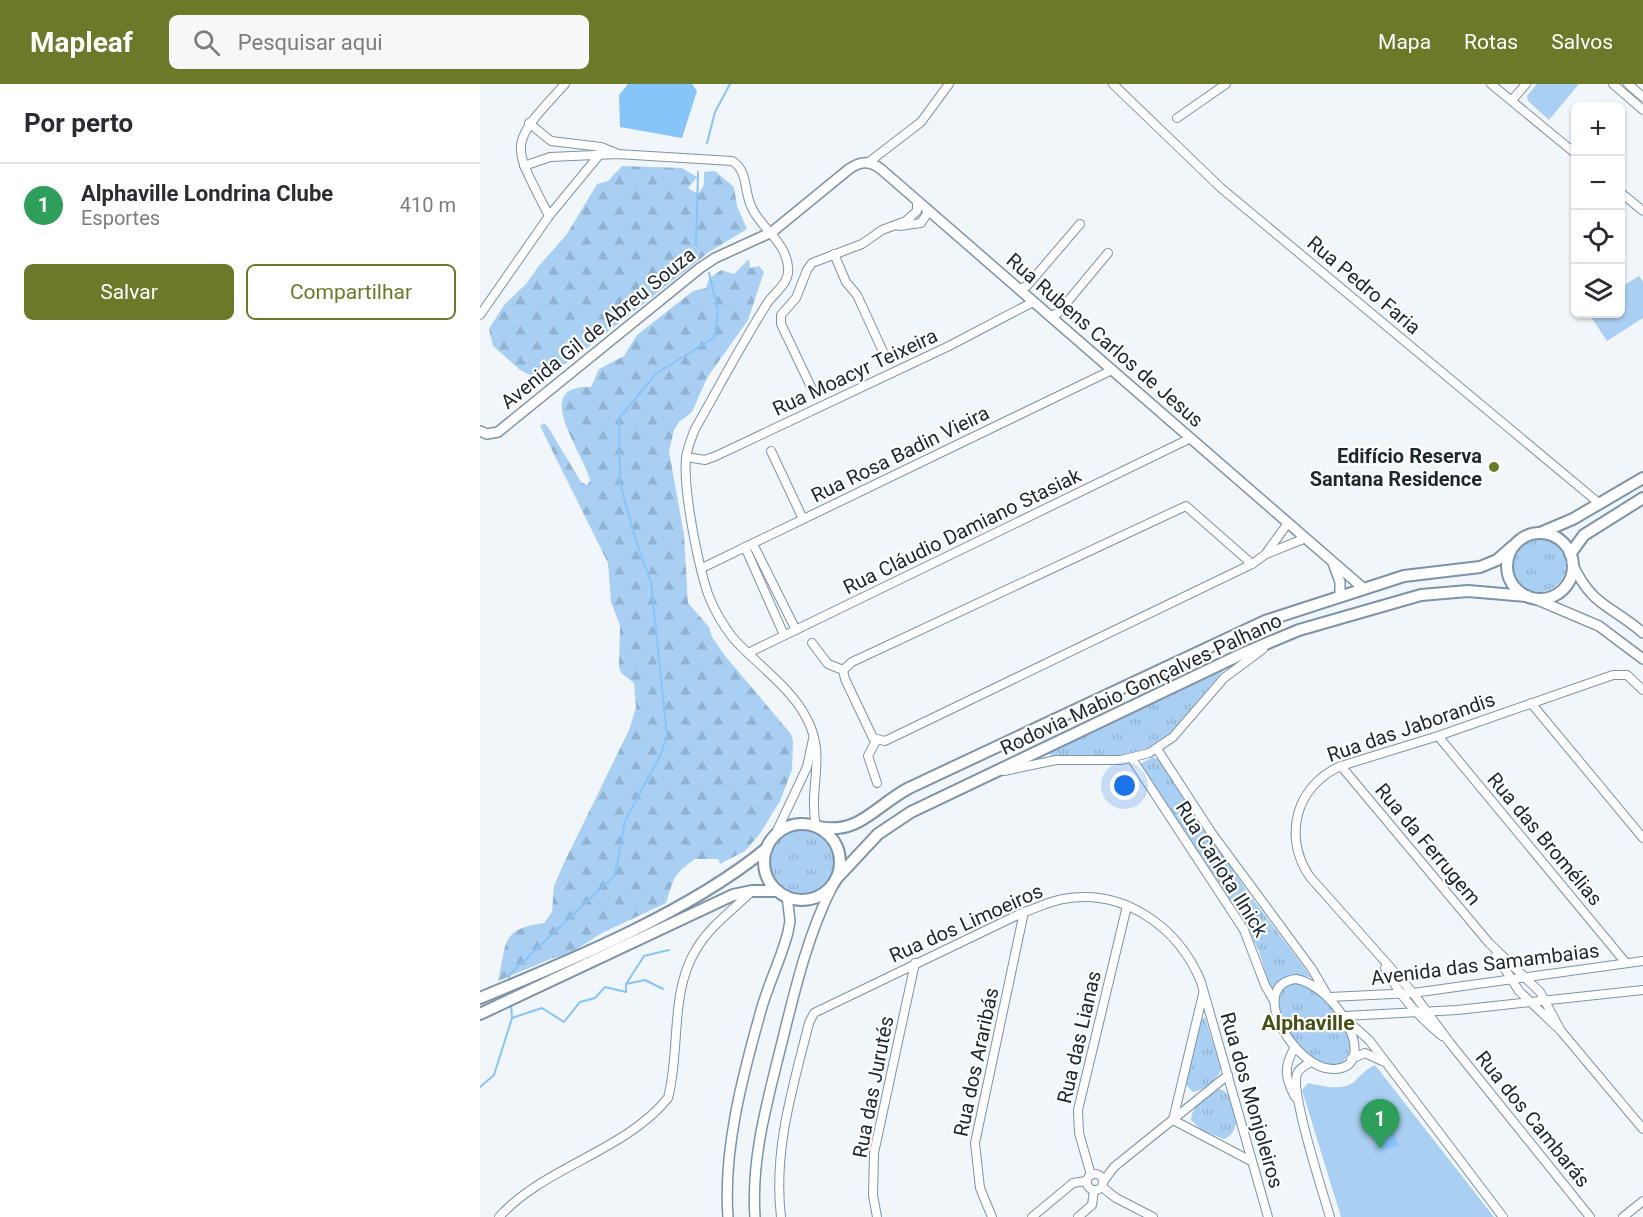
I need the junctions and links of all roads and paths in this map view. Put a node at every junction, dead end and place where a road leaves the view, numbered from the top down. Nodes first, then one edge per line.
1 (566, 84) edge
2 (949, 84) edge
3 (1113, 84) edge
4 (1226, 84) edge
5 (1491, 84) edge
6 (1526, 84) edge
7 (1613, 84) edge
8 (1629, 84) edge
9 (1643, 97) edge
10 (1512, 100) junction
11 (1643, 110) edge
12 (1177, 118) dead end
13 (529, 123) junction
14 (601, 147) junction
15 (1571, 151) edge
16 (617, 154) junction
17 (599, 156) junction
18 (868, 162) junction
19 (524, 166) junction
20 (1625, 196) edge
21 (917, 202) junction
22 (1643, 211) edge
23 (928, 212) junction
24 (549, 216) junction
25 (1080, 224) dead end
26 (892, 226) junction
27 (772, 232) junction
28 (1108, 253) dead end
29 (834, 254) junction
30 (1019, 289) junction
31 (1034, 302) junction
32 (480, 315) edge
33 (1050, 316) junction
34 (885, 356) dead end
35 (1112, 370) junction
36 (812, 389) dead end
37 (480, 431) edge
38 (1191, 438) junction
39 (771, 450) dead end
40 (686, 457) junction
41 (1643, 478) edge
42 (1643, 498) edge
43 (1600, 504) junction
44 (803, 519) junction
45 (1288, 523) junction
46 (1539, 533) junction
47 (1306, 538) junction
48 (753, 544) junction
49 (1513, 546) junction
50 (745, 548) junction
51 (1266, 554) junction
52 (1571, 559) junction
53 (1332, 561) junction
54 (1252, 564) junction
55 (702, 568) junction
56 (1363, 588) junction
57 (1340, 596) junction
58 (1530, 597) junction
59 (1333, 620) junction
60 (796, 630) junction
61 (1643, 633) edge
62 (784, 635) junction
63 (1278, 638) junction
64 (812, 643) dead end
65 (748, 653) junction
66 (1643, 659) edge
67 (843, 670) junction
68 (1643, 690) edge
69 (1531, 703) junction
70 (813, 734) junction
71 (1438, 736) junction
72 (876, 741) junction
73 (1157, 749) junction
74 (1132, 759) junction
75 (1341, 766) junction
76 (991, 773) junction
77 (877, 783) dead end
78 (818, 827) junction
79 (775, 835) junction
80 (1643, 838) edge
81 (767, 848) junction
82 (1310, 877) joint
83 (835, 882) junction
84 (752, 891) junction
85 (782, 894) junction
86 (1127, 906) junction
87 (1024, 912) junction
88 (1489, 943) junction
89 (1380, 958) junction
90 (1643, 961) edge
91 (915, 963) junction
92 (1626, 963) junction
93 (1521, 976) junction
94 (1509, 979) junction
95 (1643, 990) edge
96 (1204, 993) junction
97 (1399, 993) junction
98 (1413, 993) junction
99 (1328, 995) junction
100 (480, 998) edge
101 (1275, 1001) junction
102 (1544, 1001) junction
103 (1532, 1002) junction
104 (1429, 1012) junction
105 (1415, 1013) junction
106 (480, 1014) edge
107 (1346, 1018) junction
108 (1561, 1031) junction
109 (1450, 1042) junction
110 (1294, 1047) junction
111 (1351, 1059) junction
112 (1311, 1062) junction
113 (1386, 1064) junction
114 (1228, 1075) junction
115 (1299, 1104) junction
116 (1173, 1120) junction
117 (1643, 1129) edge
118 (1251, 1161) junction
119 (1114, 1167) junction
120 (1091, 1177) junction
121 (1100, 1186) junction
122 (1643, 1201) edge
123 (499, 1217) edge
124 (728, 1217) edge
125 (755, 1217) edge
126 (781, 1217) edge
127 (877, 1217) edge
128 (992, 1217) edge
129 (1032, 1217) edge
130 (1078, 1217) edge
131 (1153, 1217) edge
132 (1268, 1217) edge
133 (1330, 1217) edge
134 (1503, 1217) edge
135 (1590, 1217) edge
136 (1623, 1217) edge

1 - 13 street
2 - 18 street
3 - 43 street, Rua Pedro Faria
4 - 12 street
5 - 10 street
6 - 10 street
7 - 11 street
8 - 9 street
10 - 15 street
13 - 14 street
13 - 19 street
14 - 16 street
14 - 17 street
16 - 17 street
16 - 27 street
17 - 19 street
17 - 24 street
18 - 21 street, Rua Rubens Carlos de Jesus
18 - 27 street, Avenida Gil de Abreu Souza
19 - 24 street
20 - 22 street
21 - 23 street, Rua Rubens Carlos de Jesus
21 - 26 street
23 - 26 street
23 - 30 street, Rua Rubens Carlos de Jesus
24 - 32 street
25 - 30 street
26 - 29 street
27 - 37 street, Avenida Gil de Abreu Souza
27 - 40 street
28 - 33 street
29 - 34 street
29 - 36 street
30 - 31 street, Rua Rubens Carlos de Jesus
31 - 33 street, Rua Rubens Carlos de Jesus
31 - 40 street, Rua Moacyr Teixeira
33 - 35 street, Rua Rubens Carlos de Jesus
35 - 38 street, Rua Rubens Carlos de Jesus
35 - 44 street, Rua Rosa Badin Vieira
38 - 45 street, Rua Rubens Carlos de Jesus
38 - 60 street, Rua Cláudio Damiano Stasiak
39 - 44 street
40 - 55 street
41 - 43 main road
42 - 52 main road
43 - 46 main road
44 - 48 street, Rua Rosa Badin Vieira
45 - 47 street, Rua Rubens Carlos de Jesus
45 - 51 street
46 - 49 main road
46 - 52 main road
47 - 51 street
47 - 53 street, Rua Rubens Carlos de Jesus
48 - 50 street, Rua Rosa Badin Vieira
48 - 60 street
49 - 56 main road
49 - 58 main road
50 - 55 street, Rua Rosa Badin Vieira
50 - 62 street
51 - 54 street
52 - 58 main road
52 - 61 street
53 - 56 street, Rua Rubens Carlos de Jesus
53 - 57 street
54 - 67 street
54 - 72 street
55 - 65 street
56 - 57 main road
56 - 59 main road
57 - 78 main road
58 - 59 main road, Rodovia Mabio Gonçalves Palhano
58 - 66 street
59 - 63 main road, Rodovia Mabio Gonçalves Palhano
60 - 62 street, Rua Cláudio Damiano Stasiak
62 - 65 street, Rua Cláudio Damiano Stasiak
63 - 73 street
63 - 76 main road, Rodovia Mabio Gonçalves Palhano
64 - 67 street
65 - 70 street
67 - 72 street
68 - 69 street, Rua das Jaborandis
69 - 71 street, Rua das Jaborandis
69 - 80 street
70 - 78 street
70 - 79 street
71 - 75 street, Rua das Jaborandis
71 - 92 street, Rua das Bromélias
72 - 77 street
73 - 74 street
73 - 99 street
74 - 76 street
74 - 101 street, Rua Carlota Ilnick
75 - 82 street, Rua das Jaborandis
75 - 88 street, Rua da Ferrugem
76 - 83 main road, Rodovia Mabio Gonçalves Palhano
78 - 79 main road
78 - 83 main road
79 - 81 main road
81 - 85 main road
81 - 100 main road
82 - 89 street, Rua dos Cambarás
83 - 85 main road
83 - 125 street
84 - 85 main road
84 - 106 main road
84 - 123 street
85 - 124 street
86 - 87 street, Rua dos Limoeiros
86 - 96 street, Rua dos Limoeiros
86 - 120 street, Rua das Lianas
87 - 91 street, Rua dos Limoeiros
87 - 128 street, Rua dos Araribás
88 - 93 street, Rua da Ferrugem
88 - 94 street, Rua da Ferrugem
89 - 97 street, Rua dos Cambarás
89 - 98 street, Rua dos Cambarás
90 - 92 street, Avenida das Samambaias
91 - 126 street, Rua dos Limoeiros
91 - 127 street, Rua das Jurutés
92 - 93 street, Avenida das Samambaias
93 - 94 street, Avenida das Samambaias
93 - 102 street, Rua da Ferrugem
94 - 98 street, Avenida das Samambaias
94 - 103 street, Rua da Ferrugem
95 - 102 street, Avenida das Samambaias
96 - 114 street, Rua dos Monjoleiros
96 - 116 street
97 - 98 street, Avenida das Samambaias
97 - 99 street, Avenida das Samambaias
97 - 105 street, Rua dos Cambarás
98 - 104 street, Rua dos Cambarás
99 - 101 street
99 - 107 street
101 - 110 street, Rua Carlota Ilnick
102 - 103 street, Avenida das Samambaias
102 - 108 street, Rua da Ferrugem
103 - 104 street, Avenida das Samambaias
103 - 108 street, Rua da Ferrugem
104 - 105 street, Avenida das Samambaias
104 - 109 street, Rua dos Cambarás
105 - 107 street, Avenida das Samambaias
105 - 109 street, Rua dos Cambarás
107 - 111 street
107 - 113 street
108 - 117 street, Rua da Ferrugem
109 - 135 street, Rua dos Cambarás
110 - 112 street
110 - 115 street
111 - 112 street
111 - 113 street
112 - 115 street
113 - 134 street
114 - 116 street
114 - 118 street, Rua dos Monjoleiros
115 - 133 street
116 - 118 street
116 - 119 street
118 - 132 street, Rua dos Monjoleiros
119 - 120 street
119 - 121 street
120 - 121 street
120 - 121 street
120 - 129 street
121 - 130 street
121 - 131 street
122 - 136 street

